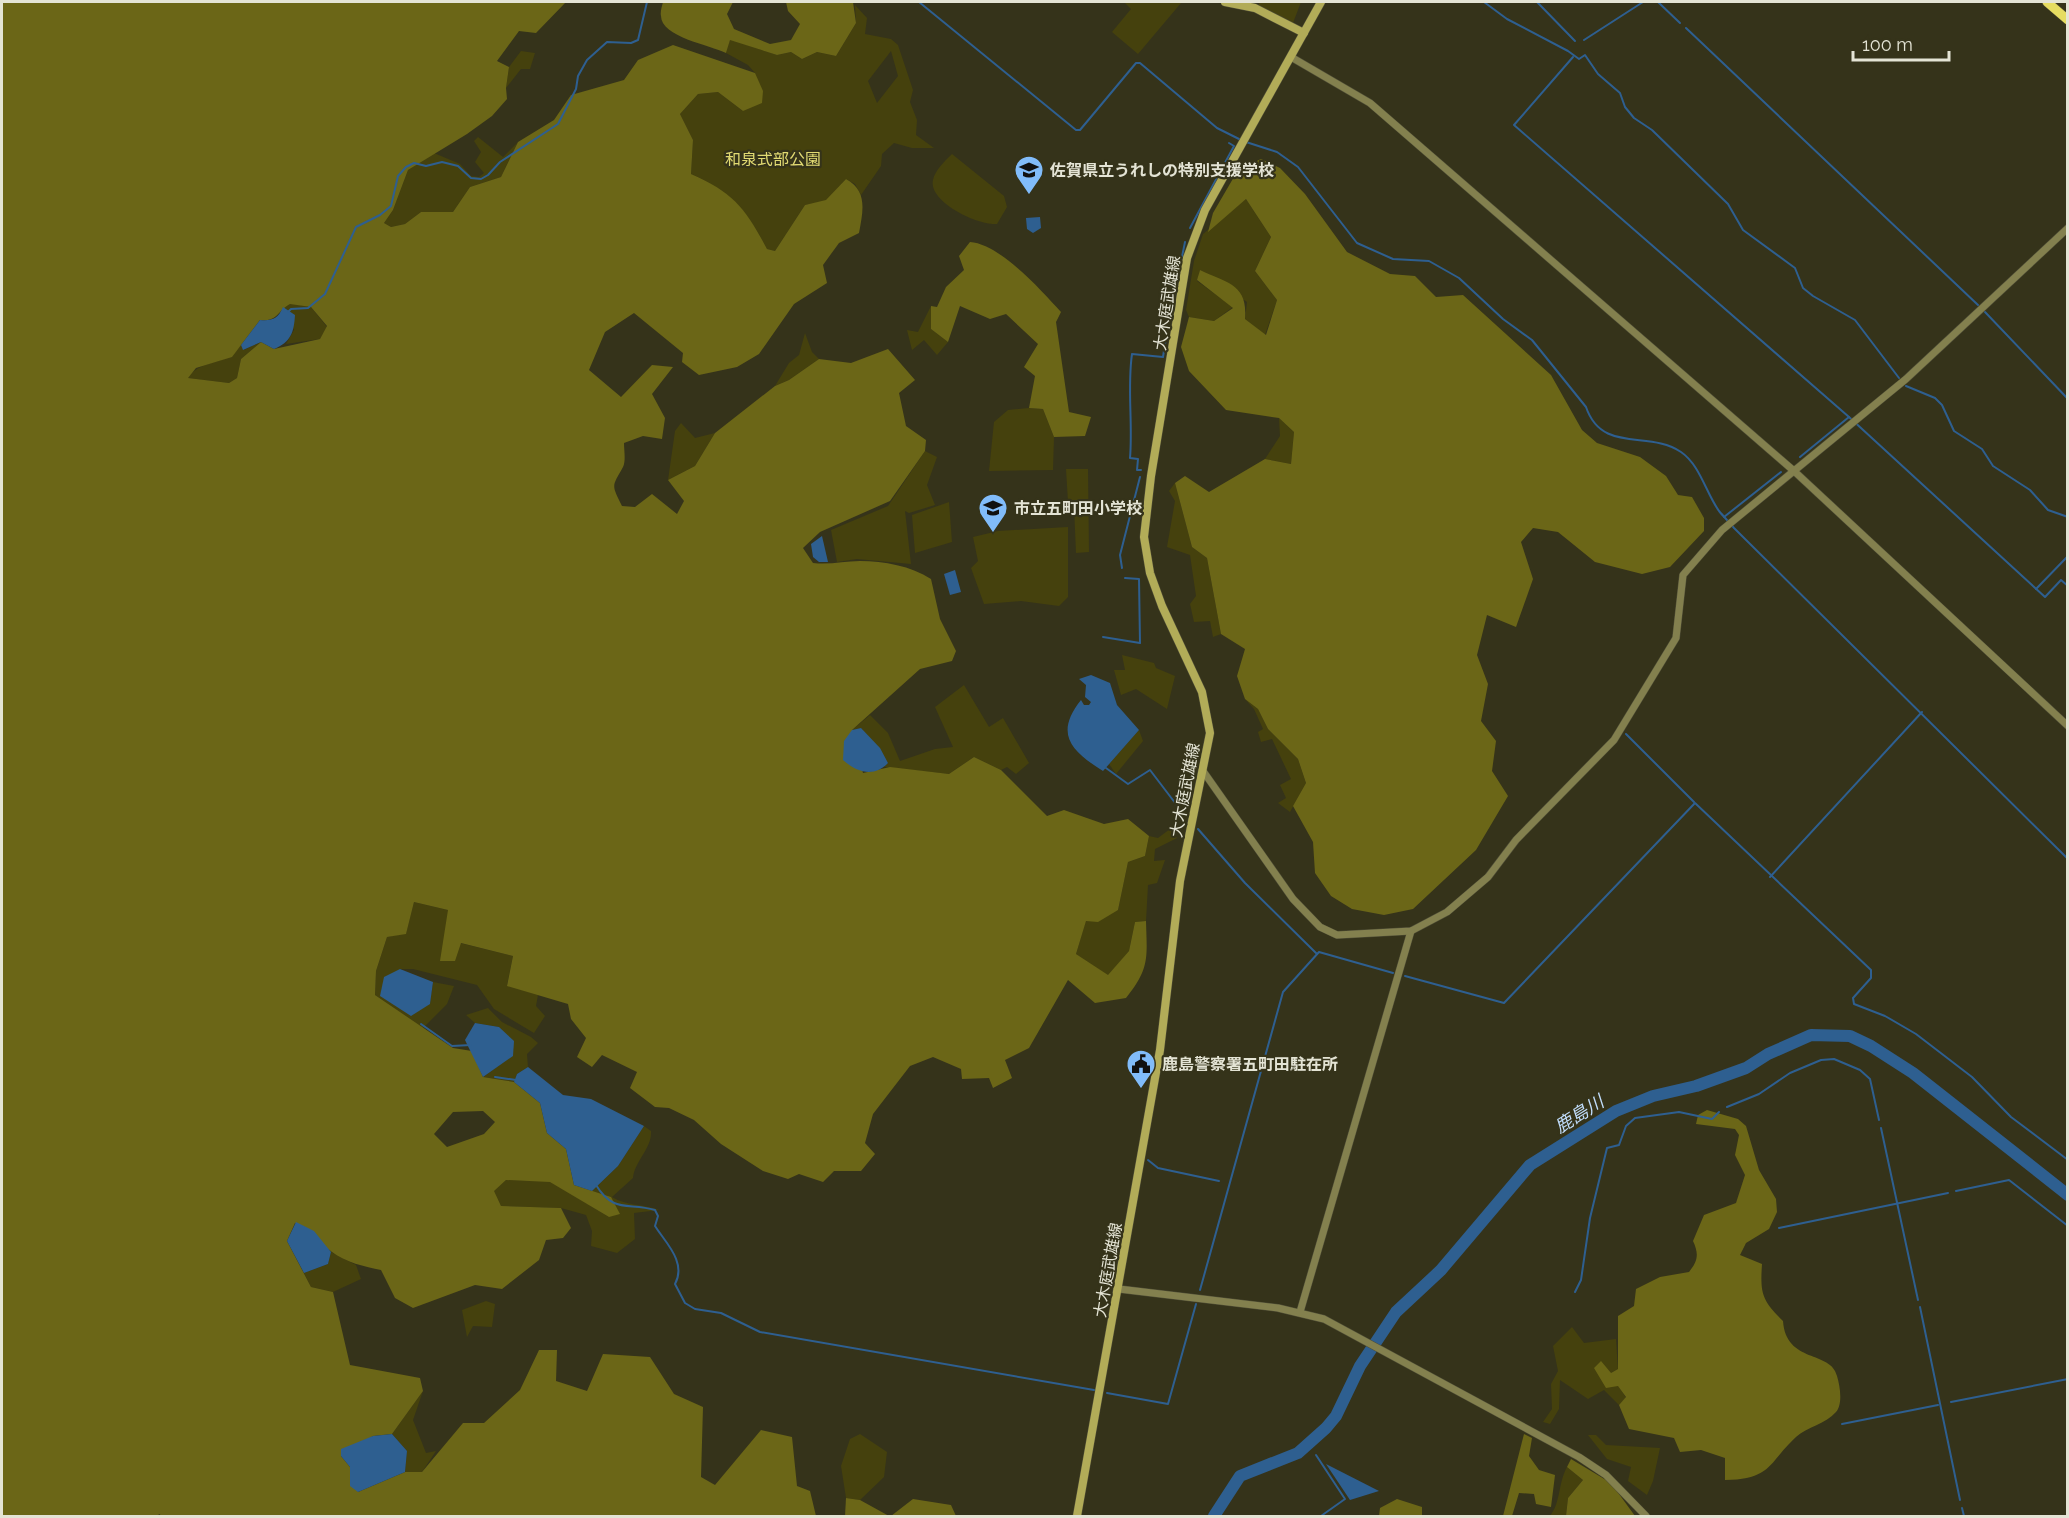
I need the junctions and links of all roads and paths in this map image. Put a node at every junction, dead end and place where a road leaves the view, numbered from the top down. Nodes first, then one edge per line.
1 (1225, 2) edge
2 (1321, 2) edge
3 (2047, 2) edge
4 (2067, 20) edge
5 (1304, 33) junction
6 (1291, 57) junction
7 (2067, 228) edge
8 (1794, 471) junction
9 (2067, 726) edge
10 (1203, 771) junction
11 (1412, 931) junction
12 (1119, 1289) junction
13 (1300, 1312) junction
14 (1077, 1516) edge
15 (1646, 1516) edge

1 - 5 main road
2 - 5 main road, 大木庭武雄線
3 - 4 highway
5 - 6 main road, 大木庭武雄線
6 - 8 street
6 - 10 main road, 大木庭武雄線
7 - 8 street
8 - 9 street
8 - 11 street
10 - 11 street
10 - 12 main road, 大木庭武雄線
11 - 13 street
12 - 13 street
12 - 14 main road, 大木庭武雄線
13 - 15 street

